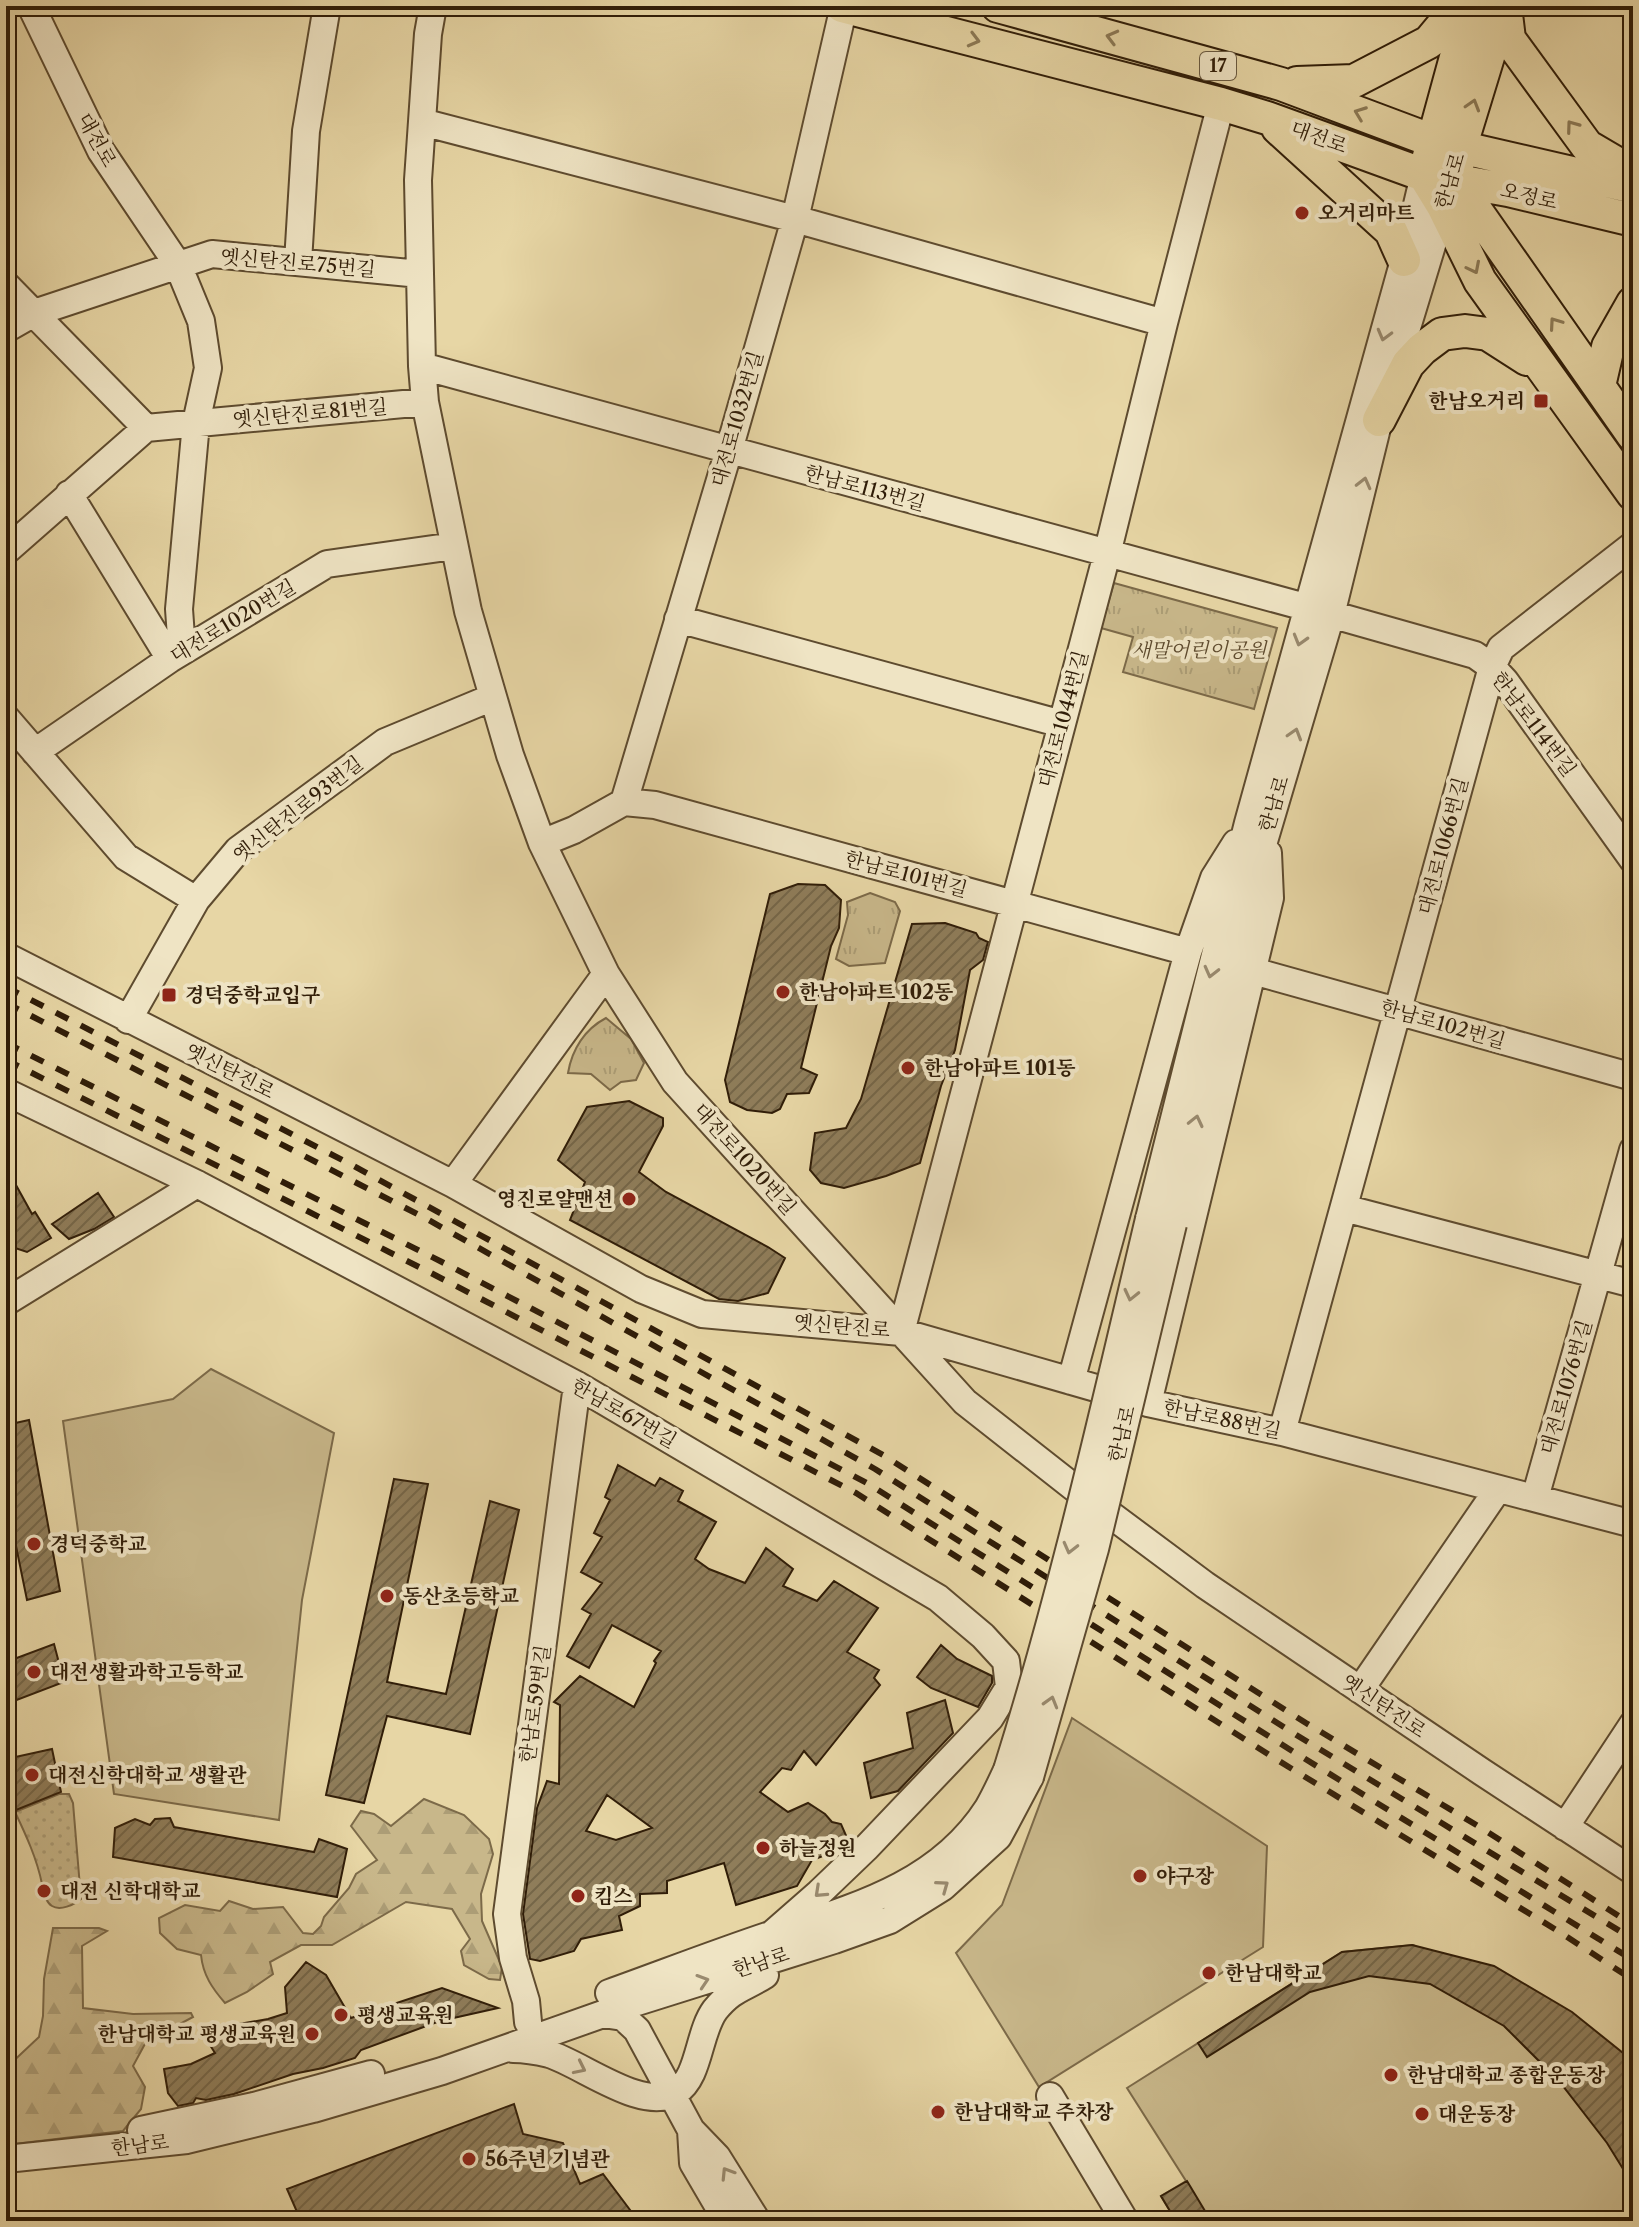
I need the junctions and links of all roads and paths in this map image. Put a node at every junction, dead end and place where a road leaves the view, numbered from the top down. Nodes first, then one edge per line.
1 (31, 6) edge
2 (327, 6) edge
3 (433, 6) edge
4 (843, 6) edge
5 (998, 6) edge
6 (1459, 6) edge
7 (1470, 6) edge
8 (1504, 6) edge
9 (1281, 84) junction
10 (1221, 104) junction
11 (1267, 118) junction
12 (422, 122) junction
13 (1447, 143) junction
14 (1633, 173) edge
15 (1440, 187) junction
16 (1633, 187) edge
17 (795, 219) junction
18 (1633, 220) edge
19 (1404, 260) junction
20 (298, 262) junction
21 (178, 265) junction
22 (420, 274) junction
23 (6, 285) edge
24 (1633, 303) edge
25 (34, 313) junction
26 (1164, 323) junction
27 (6, 329) edge
28 (422, 366) junction
29 (1543, 369) junction
30 (1599, 386) junction
31 (425, 402) junction
32 (1379, 420) junction
33 (196, 423) junction
34 (146, 428) junction
35 (1633, 435) edge
36 (729, 450) junction
37 (69, 494) junction
38 (1633, 494) edge
39 (1633, 545) edge
40 (454, 546) junction
41 (6, 551) edge
42 (1107, 554) junction
43 (1320, 611) junction
44 (678, 619) junction
45 (176, 655) junction
46 (1492, 667) junction
47 (493, 697) junction
48 (6, 718) edge
49 (1062, 724) junction
50 (35, 752) junction
51 (624, 802) junction
52 (1257, 827) junction
53 (542, 843) junction
54 (1633, 860) edge
55 (196, 900) junction
56 (1014, 904) junction
57 (1188, 952) junction
58 (6, 956) edge
59 (1253, 971) junction
60 (606, 974) junction
61 (1397, 1011) junction
62 (128, 1020) junction
63 (1633, 1077) edge
64 (7, 1094) edge
65 (1633, 1150) edge
66 (197, 1184) junction
67 (453, 1184) junction
68 (1344, 1208) junction
69 (1598, 1275) junction
70 (1633, 1284) edge
71 (7, 1300) edge
72 (901, 1332) junction
73 (1071, 1381) junction
74 (577, 1385) junction
75 (1148, 1403) junction
76 (1282, 1432) junction
77 (1498, 1489) junction
78 (1535, 1498) junction
79 (1633, 1524) edge
80 (1360, 1690) junction
81 (1633, 1724) edge
82 (1019, 1774) junction
83 (1565, 1827) junction
84 (867, 1847) junction
85 (1633, 1871) edge
86 (874, 1899) junction
87 (771, 1935) junction
88 (802, 1950) junction
89 (648, 1998) junction
90 (603, 2014) junction
91 (528, 2022) junction
92 (637, 2030) junction
93 (505, 2048) junction
94 (672, 2095) junction
95 (1050, 2096) dead end
96 (691, 2130) junction
97 (6, 2145) edge
98 (6, 2159) edge
99 (727, 2221) edge
100 (757, 2221) edge
101 (1125, 2221) edge

1 - 21 street, 대전로
2 - 20 street
3 - 12 street, 대전로1020번길
4 -> 10 main road, 대전로
4 - 17 street, 대전로1032번길
9 -> 5 main road, 대전로 / 17
6 - 9 main road
7 - 13 main road, 한남로
13 -> 8 main road, 한남로
14 -> 8 main road
13 -> 9 main road, 대전로 / 17
10 - 11 main road, 대전로
10 - 26 street, 대전로1044번길
11 - 15 main road, 대전로
11 - 19 main road
12 - 17 street
12 - 22 street, 대전로1020번길
13 - 15 main road, 한남로
13 - 16 main road, 오정로
15 - 18 main road, 오정로
15 - 19 street, 한남로
15 -> 29 main road
30 -> 15 main road
15 - 32 street, 한남로
17 - 26 street
17 - 36 street, 대전로1032번길
19 -> 43 street, 한남로
20 - 21 street, 옛신탄진로75번길
20 - 22 street, 옛신탄진로75번길
21 - 25 street, 옛신탄진로75번길
21 - 33 street
22 - 28 street, 대전로1020번길
23 - 25 street
24 - 30 main road
25 - 27 street, 옛신탄진로75번길
25 - 34 street
26 - 42 street, 대전로1044번길
28 - 31 street, 대전로1020번길
28 - 36 street, 한남로113번길
29 - 32 main road
29 - 38 main road
30 - 35 main road
31 - 33 street, 옛신탄진로81번길
31 - 40 street, 대전로1020번길
43 -> 32 street, 한남로
33 - 34 street, 옛신탄진로81번길
33 - 45 street
34 - 37 street
36 - 42 street, 한남로113번길
36 - 44 street, 대전로1032번길
37 - 41 street
37 - 45 street
39 - 46 street, 대전로1066번길
40 - 45 street, 대전로1020번길
40 - 47 street, 대전로1020번길
42 - 43 street, 한남로113번길
42 - 49 street, 대전로1044번길
43 - 46 street, 한남로114번길
43 - 52 street, 한남로
44 - 49 street
44 - 51 street, 대전로1032번길
45 - 50 street, 대전로1020번길
46 - 54 street, 한남로114번길
46 - 61 street, 대전로1066번길
47 - 53 street, 대전로1020번길
47 - 55 street, 옛신탄진로93번길
48 - 50 street
49 - 56 street, 대전로1044번길
50 - 55 street
51 - 53 street
51 - 56 street, 한남로101번길
52 - 57 street
52 - 59 street
52 - 82 street, 한남로, bridge
53 - 60 street, 대전로1020번길
55 - 62 street, 옛신탄진로93번길
56 - 57 street, 한남로101번길
56 - 72 street, 대전로1044번길
57 - 73 street
58 - 62 street, 옛신탄진로
59 - 61 street, 한남로102번길
59 - 75 street
60 - 67 street
60 - 72 street, 대전로1020번길
61 - 63 street, 한남로102번길
61 - 68 street, 대전로1066번길
62 - 67 street, 옛신탄진로
64 - 66 street, 한남로67번길
65 - 69 street, 대전로1076번길
66 - 71 street
66 - 74 street, 한남로67번길
67 - 72 street, 옛신탄진로
68 - 69 street
68 - 76 street, 대전로1066번길
69 - 70 street
69 - 78 street, 대전로1076번길
72 - 73 street, 한남로88번길
72 - 80 street, 옛신탄진로
73 - 75 street, 한남로88번길
74 - 84 street, 한남로67번길
74 - 91 street, 한남로59번길
75 - 76 street, 한남로88번길
76 - 77 street, 한남로88번길
77 - 78 street, 한남로88번길
77 - 80 street
78 - 79 street, 한남로88번길
80 - 83 street, 옛신탄진로
81 - 83 street
82 - 86 street, 한남로
88 -> 82 street, 한남로
83 - 85 street, 옛신탄진로
84 - 86 street
84 -> 87 street, 한남로67번길
86 - 87 street, 한남로
87 - 91 street, 한남로
89 -> 88 street, 한남로
88 - 94 street
89 - 90 street, 한남로
89 - 92 street
90 - 92 street
90 - 93 street, 한남로
91 - 97 street, 한남로
92 - 94 street
93 -> 94 street
93 - 98 street, 한남로
94 - 96 street
95 - 101 street
96 - 99 street
100 -> 96 street

